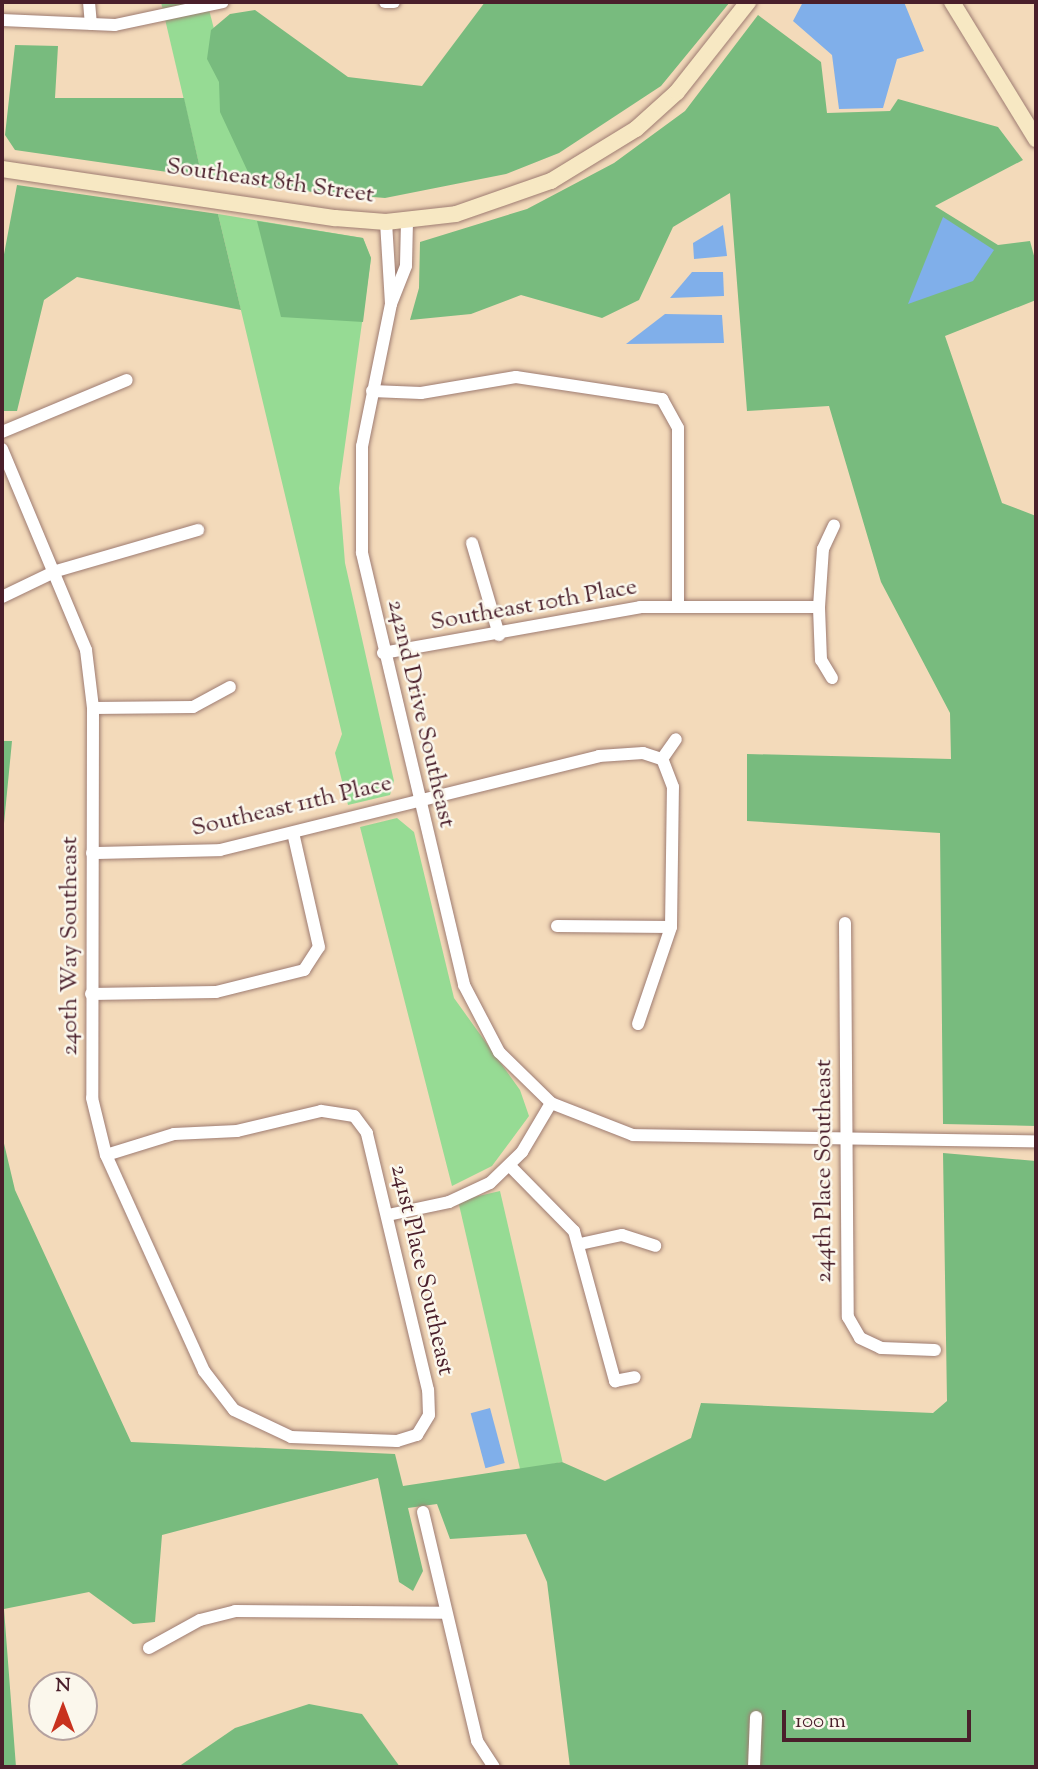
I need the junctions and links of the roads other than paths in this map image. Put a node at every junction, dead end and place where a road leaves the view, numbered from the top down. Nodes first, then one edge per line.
1 (89, 2) edge
2 (223, 2) edge
3 (385, 2) edge
4 (394, 2) edge
5 (748, 2) edge
6 (952, 2) edge
7 (2, 20) edge
8 (90, 24) junction
9 (1036, 139) edge
10 (2, 169) edge
11 (407, 221) junction
12 (386, 222) junction
13 (391, 304) junction
14 (127, 380) dead end
15 (372, 391) junction
16 (2, 432) edge
17 (2, 449) edge
18 (834, 525) dead end
19 (198, 530) dead end
20 (472, 543) dead end
21 (56, 571) junction
22 (2, 597) edge
23 (678, 607) junction
24 (819, 607) junction
25 (499, 635) junction
26 (383, 653) junction
27 (832, 678) dead end
28 (230, 687) dead end
29 (93, 708) junction
30 (676, 739) dead end
31 (662, 759) junction
32 (419, 800) junction
33 (293, 833) junction
34 (92, 853) junction
35 (845, 923) dead end
36 (558, 926) dead end
37 (671, 927) junction
38 (91, 994) junction
39 (638, 1024) dead end
40 (551, 1103) junction
41 (846, 1139) junction
42 (1036, 1141) edge
43 (106, 1155) junction
44 (511, 1167) junction
45 (388, 1215) junction
46 (580, 1244) junction
47 (654, 1246) dead end
48 (935, 1350) dead end
49 (635, 1377) dead end
50 (408, 1440) joint
51 (423, 1512) dead end
52 (445, 1613) junction
53 (149, 1648) dead end
54 (756, 1717) dead end
55 (494, 1767) edge
56 (754, 1767) edge

1 - 8 street
2 - 8 street
3 - 4 street
5 - 11 street, Southeast 8th Street
6 - 9 street
7 - 8 street
10 - 12 street, Southeast 8th Street
11 - 12 street, Southeast 8th Street
11 - 13 street, 242nd Drive Southeast
12 - 13 street, 242nd Drive Southeast
13 - 15 street, 242nd Drive Southeast
14 - 16 street
15 - 23 street
15 - 26 street, 242nd Drive Southeast
17 - 21 street, 240th Way Southeast
18 - 24 street
19 - 21 street
20 - 25 street
21 - 22 street
21 - 29 street, 240th Way Southeast
23 - 24 street, Southeast 10th Place
23 - 25 street, Southeast 10th Place
24 - 27 street
25 - 26 street, Southeast 10th Place
26 - 32 street, 242nd Drive Southeast
28 - 29 street
29 - 34 street, 240th Way Southeast
30 - 31 street
31 - 32 street, Southeast 11th Place
31 - 37 street
32 - 33 street, Southeast 11th Place
32 - 40 street, 242nd Drive Southeast
33 - 34 street, Southeast 11th Place
33 - 38 street
34 - 38 street, 240th Way Southeast
35 - 41 street, 244th Place Southeast
36 - 37 street
37 - 39 street
38 - 43 street, 240th Way Southeast
40 - 41 street
40 - 44 street
41 - 42 street
41 - 48 street, 244th Place Southeast
43 - 45 street, 241st Place Southeast
43 - 50 street, 240th Way Southeast
44 - 45 street
44 - 46 street
45 - 50 street, 241st Place Southeast
46 - 47 street
46 - 49 street
51 - 52 street
52 - 53 street
52 - 55 street
54 - 56 street

